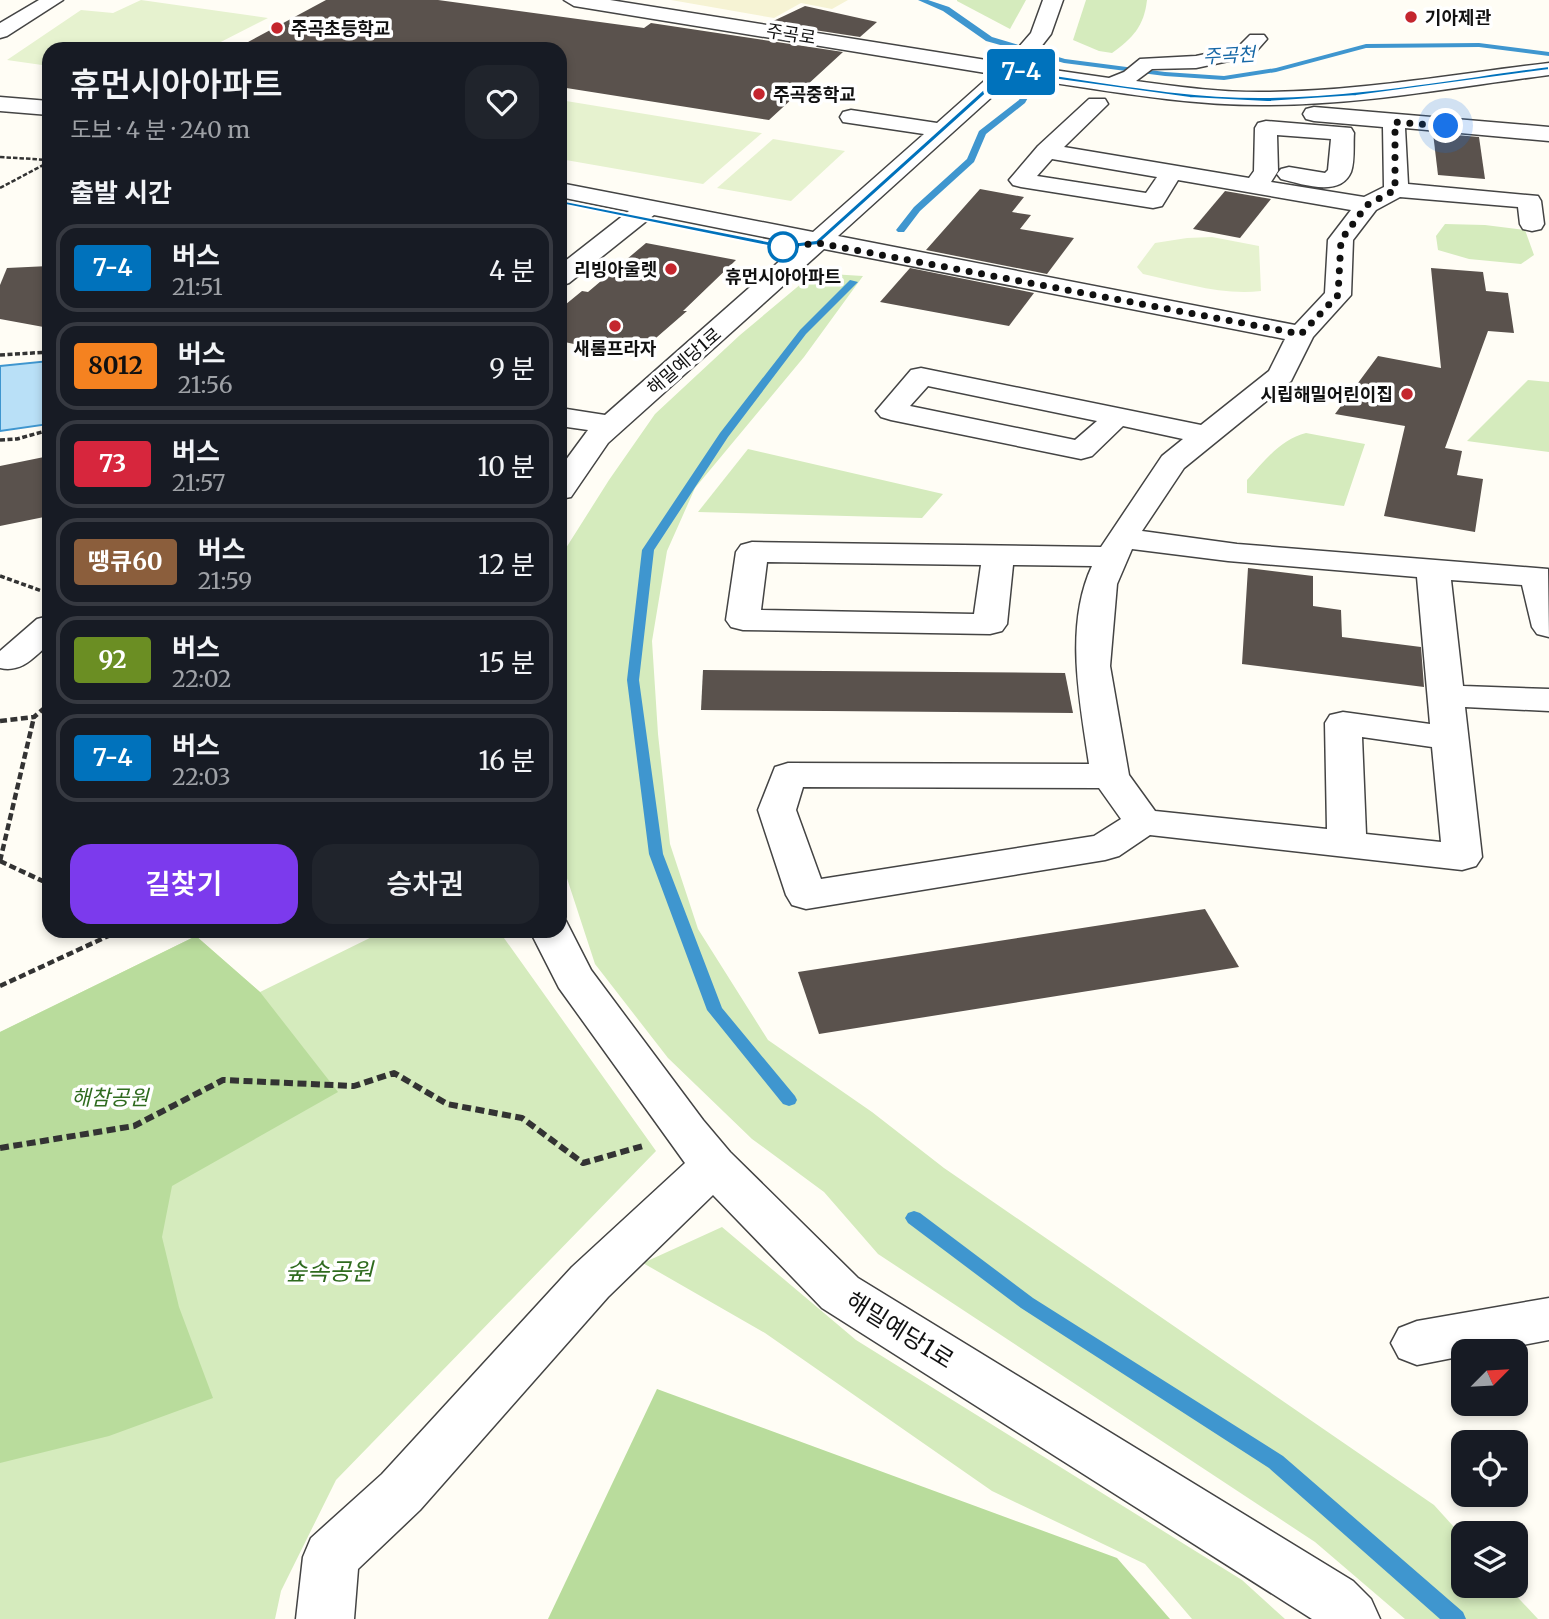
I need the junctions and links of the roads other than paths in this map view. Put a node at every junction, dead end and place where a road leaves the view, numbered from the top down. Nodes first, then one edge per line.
1 (53, 0) edge
2 (574, 0) edge
3 (1053, 0) edge
4 (623, 3) edge
5 (0, 32) edge
6 (1257, 39) dead end
7 (1016, 64) junction
8 (1549, 69) edge
9 (1130, 74) junction
10 (0, 104) edge
11 (1097, 104) dead end
12 (42, 107) edge
13 (1260, 109) dead end
14 (0, 115) edge
15 (851, 117) dead end
16 (42, 118) edge
17 (1395, 122) junction
18 (942, 130) junction
19 (1549, 134) edge
20 (1046, 151) junction
21 (1172, 172) junction
22 (1395, 190) junction
23 (567, 192) edge
24 (567, 204) edge
25 (1367, 205) junction
26 (643, 213) junction
27 (1532, 224) dead end
28 (818, 243) junction
29 (567, 273) edge
30 (1301, 334) junction
31 (1116, 416) junction
32 (567, 418) edge
33 (611, 425) junction
34 (1208, 435) junction
35 (567, 480) edge
36 (1116, 547) junction
37 (998, 556) junction
38 (1433, 569) junction
39 (1549, 628) edge
40 (42, 632) edge
41 (10, 660) dead end
42 (1446, 696) junction
43 (1549, 700) edge
44 (1450, 738) junction
45 (1110, 776) junction
46 (1143, 822) junction
47 (1347, 845) junction
48 (554, 938) edge
49 (700, 1149) junction
50 (1549, 1319) edge
51 (1417, 1343) dead end
52 (325, 1619) edge
53 (1350, 1619) edge

1 - 5 street
2 - 4 street, 주곡로
3 - 7 street
4 - 7 street, 주곡로
6 - 9 street
7 - 9 street, 주곡로
7 - 18 street
8 - 9 street, 주곡로
10 - 12 street
11 - 20 street
13 - 17 street
14 - 16 street
15 - 18 street
17 - 19 street
17 - 22 street
18 - 28 street
20 - 21 street
20 - 21 street
21 - 25 street
22 - 25 street
22 - 27 street
23 - 26 street
24 - 26 street
25 - 30 street
26 - 28 street
26 - 29 street
28 - 30 street
28 - 33 street, 해밀예당1로
30 - 34 street
31 - 31 street
31 - 34 street
32 - 33 street
33 - 35 street, 해밀예당1로
34 - 36 street
36 - 37 street
36 - 38 street
36 - 45 street
37 - 37 street
38 - 39 street
38 - 42 street
40 - 41 street
42 - 43 street
42 - 44 street
44 - 47 street
44 - 47 street
45 - 46 street
45 - 46 street
46 - 47 street
48 - 49 street, 해밀예당1로
49 - 52 street
49 - 53 street, 해밀예당1로
50 - 51 street

